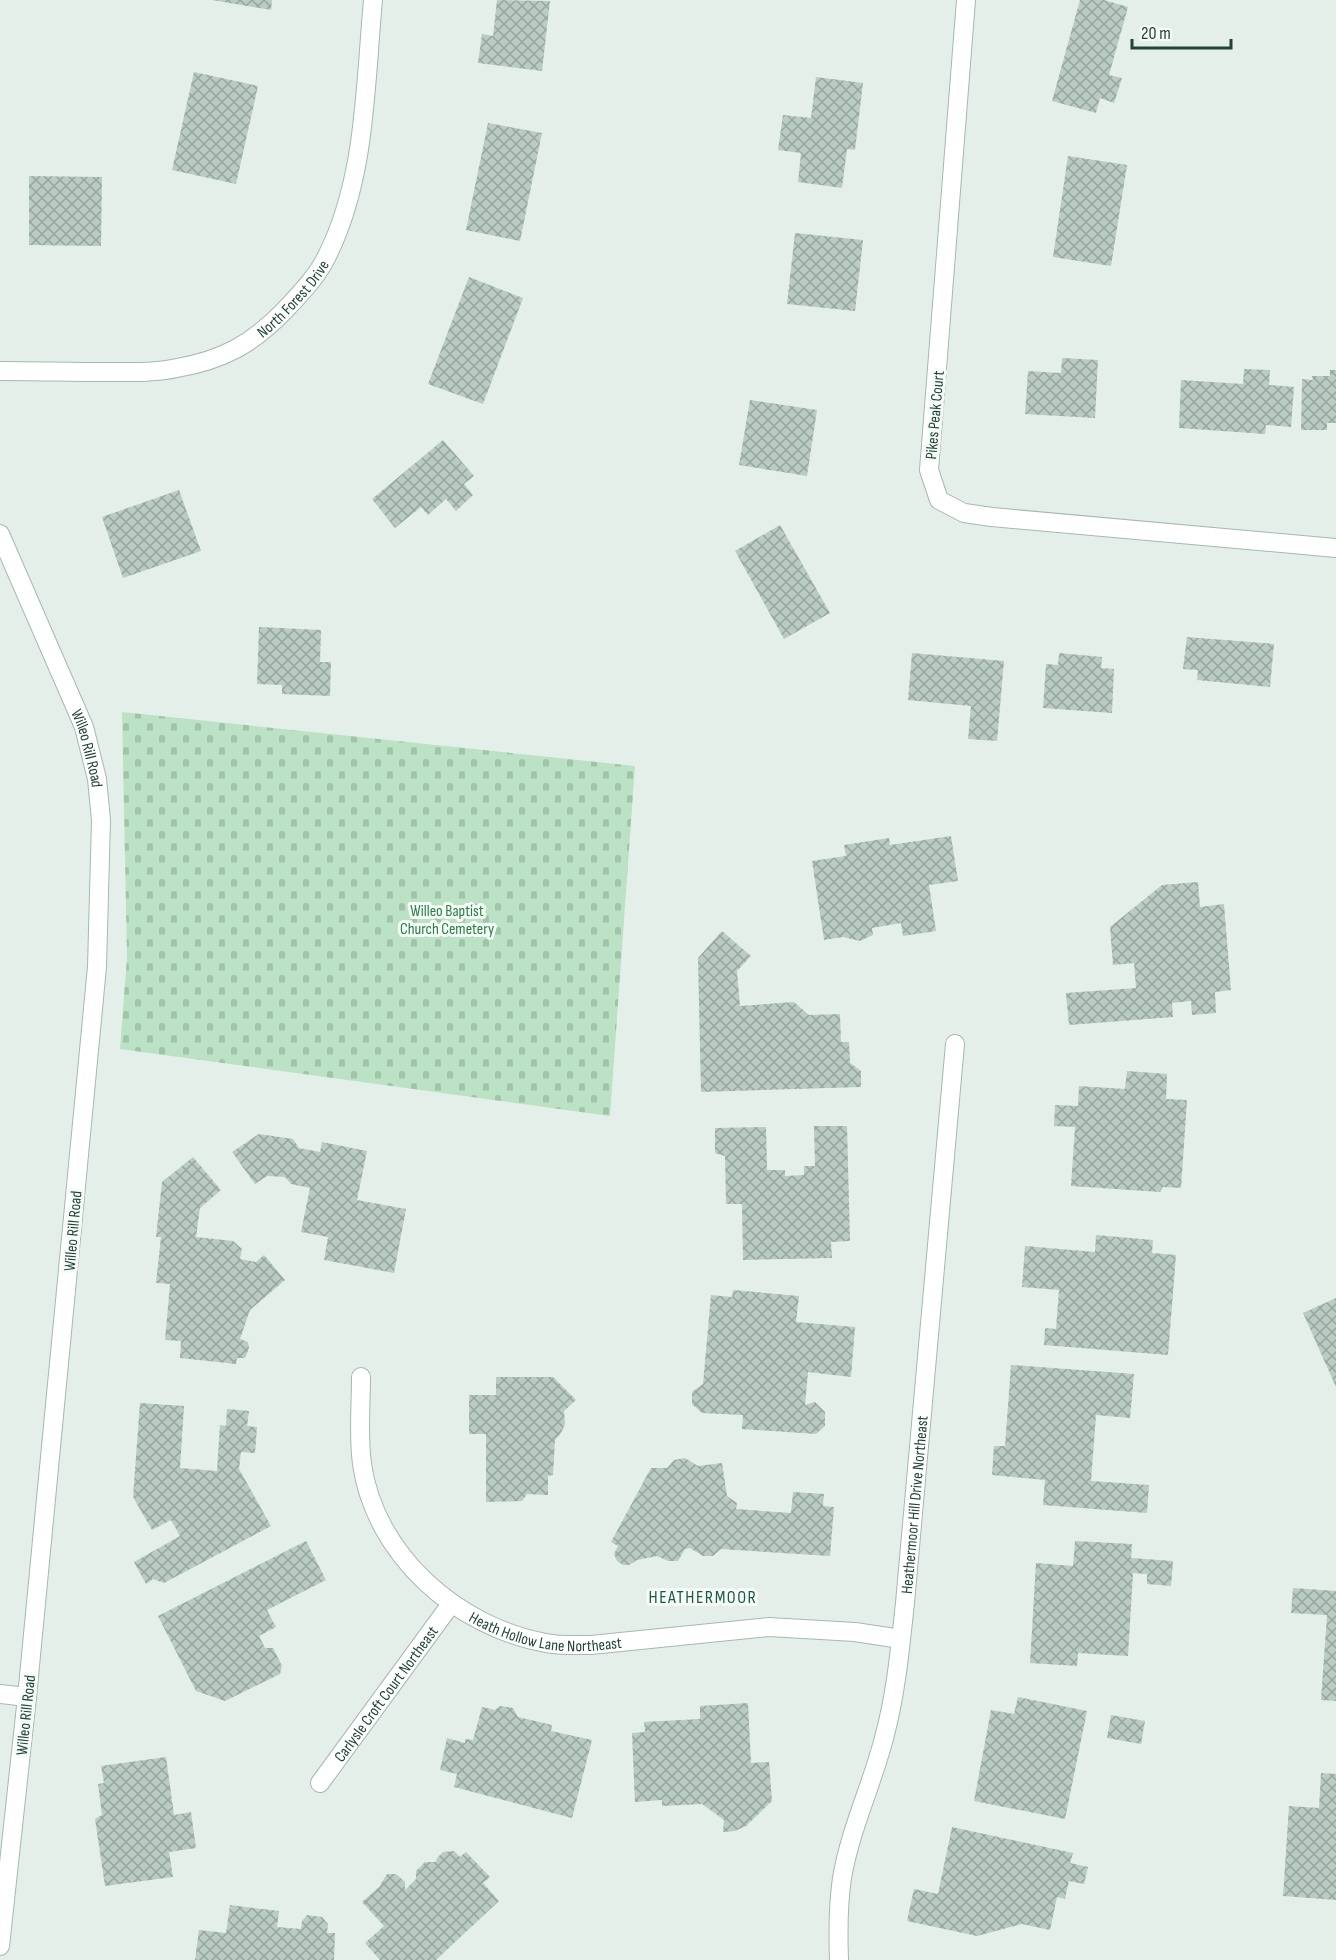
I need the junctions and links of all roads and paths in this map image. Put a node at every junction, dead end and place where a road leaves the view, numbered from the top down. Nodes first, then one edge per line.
1 (373, 0) edge
2 (966, 0) edge
3 (0, 371) edge
4 (0, 534) edge
5 (1336, 548) edge
6 (955, 1044) dead end
7 (361, 1377) dead end
8 (451, 1604) junction
9 (901, 1639) junction
10 (0, 1694) edge
11 (27, 1697) junction
12 (320, 1783) dead end
13 (0, 1946) edge
14 (839, 1960) edge

1 - 3 street, North Forest Drive
2 - 5 street, Pikes Peak Court
4 - 11 street, Willeo Rill Road
6 - 9 street, Heathermoor Hill Drive Northeast
7 - 8 street, Heath Hollow Lane Northeast
8 - 9 street, Heath Hollow Lane Northeast
8 - 12 street, Carlysle Croft Court Northeast
9 - 14 street, Heathermoor Hill Drive Northeast
10 - 11 street
11 - 13 street, Willeo Rill Road

